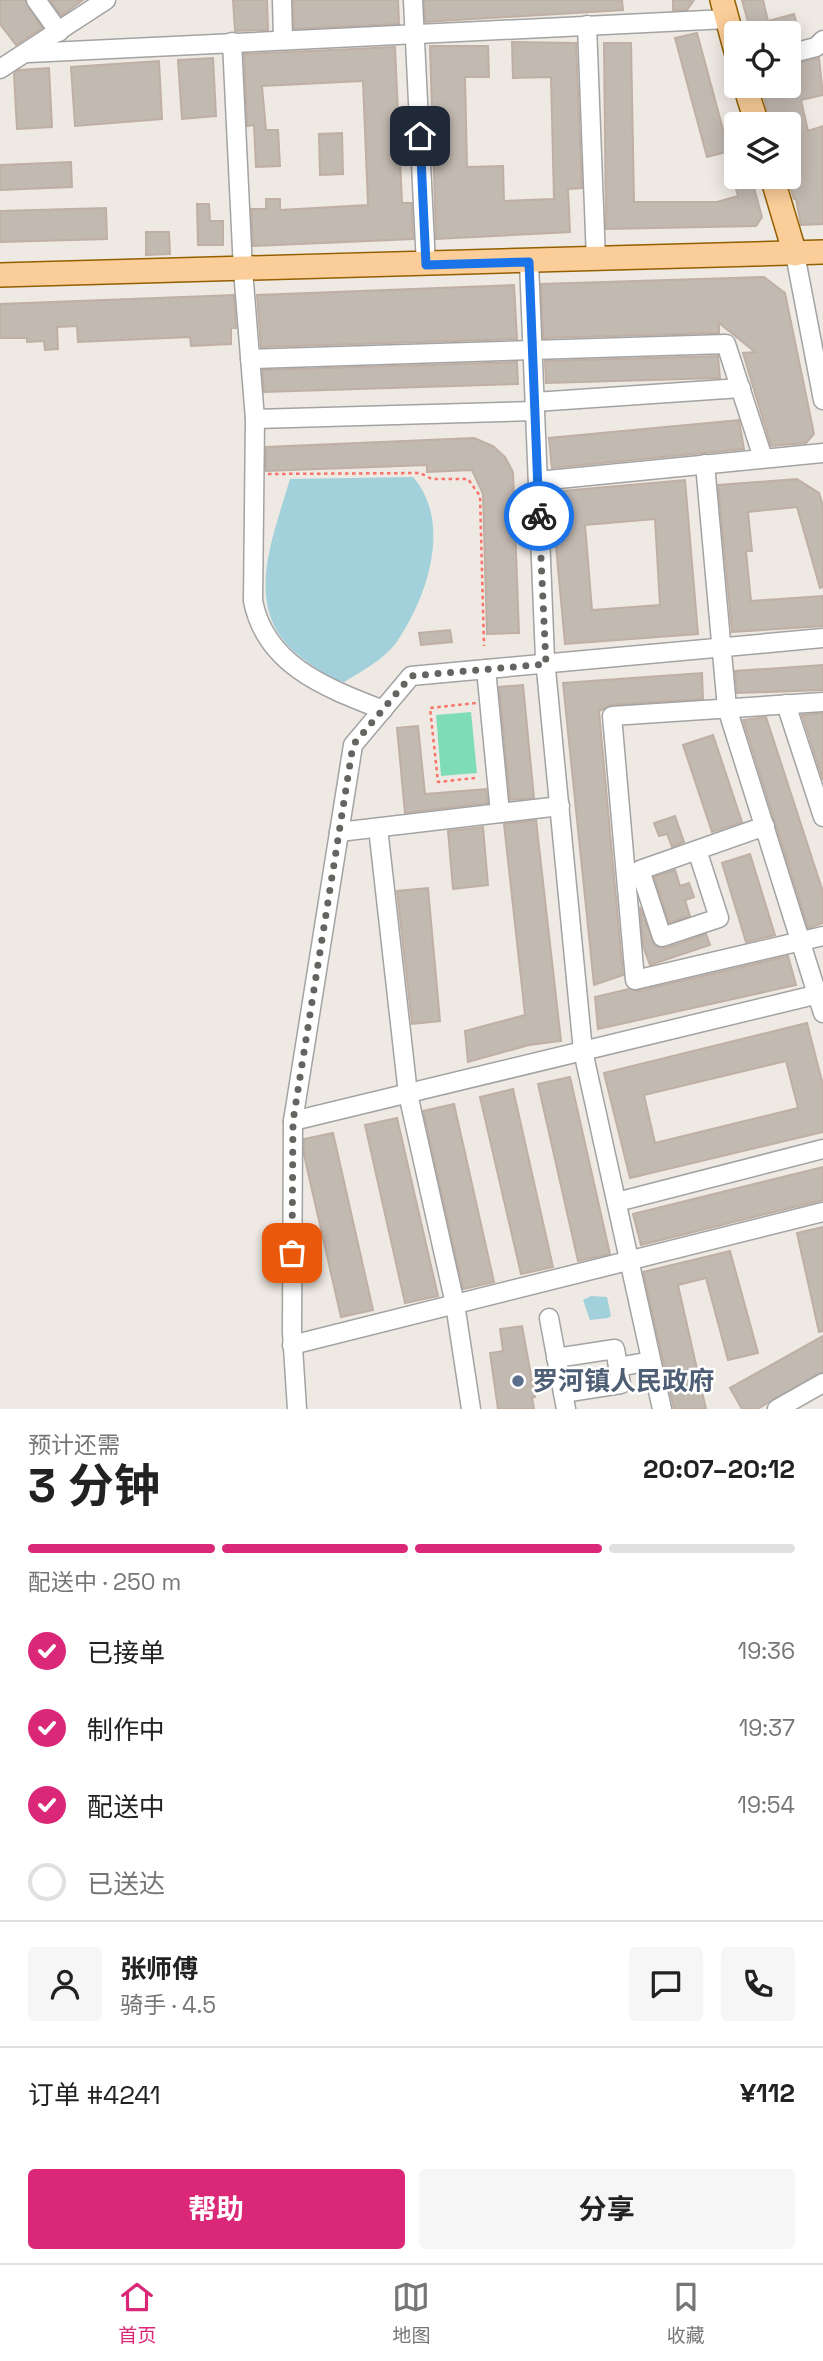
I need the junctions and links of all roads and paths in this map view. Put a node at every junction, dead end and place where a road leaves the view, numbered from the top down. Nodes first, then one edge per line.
1 (36, 0) edge
2 (105, 0) edge
3 (282, 0) edge
4 (413, 0) edge
5 (725, 9) edge
6 (587, 25) junction
7 (59, 32) junction
8 (416, 33) junction
9 (283, 40) junction
10 (823, 40) edge
11 (232, 42) junction
12 (801, 51) edge
13 (28, 53) junction
14 (0, 69) edge
15 (775, 189) edge
16 (823, 252) edge
17 (794, 254) junction
18 (596, 260) junction
19 (529, 262) junction
20 (426, 265) junction
21 (243, 270) junction
22 (0, 275) edge
23 (533, 350) junction
24 (250, 359) junction
25 (741, 388) junction
26 (823, 400) edge
27 (535, 406) junction
28 (255, 419) junction
29 (823, 453) edge
30 (763, 458) junction
31 (705, 464) junction
32 (255, 474) junction
33 (538, 481) junction
34 (823, 638) edge
35 (484, 646) dead end
36 (722, 648) junction
37 (546, 664) junction
38 (486, 669) junction
39 (489, 702) junction
40 (823, 702) edge
41 (786, 704) junction
42 (727, 708) junction
43 (383, 710) junction
44 (475, 778) dead end
45 (559, 806) junction
46 (500, 813) junction
47 (823, 817) edge
48 (765, 826) junction
49 (378, 828) junction
50 (339, 832) junction
51 (696, 850) junction
52 (823, 936) edge
53 (801, 941) junction
54 (821, 994) edge
55 (823, 1013) edge
56 (583, 1051) junction
57 (408, 1094) junction
58 (293, 1121) junction
59 (823, 1149) edge
60 (617, 1202) junction
61 (823, 1212) edge
62 (629, 1261) junction
63 (455, 1304) junction
64 (549, 1318) dead end
65 (292, 1345) junction
66 (556, 1358) junction
67 (652, 1362) junction
68 (618, 1367) junction
69 (823, 1383) edge
70 (565, 1401) edge
71 (296, 1409) edge
72 (471, 1409) edge
73 (662, 1409) edge
74 (777, 1409) edge

1 - 7 street
2 - 7 street
3 - 9 street
4 - 8 street
5 - 6 street
6 - 8 street
6 - 18 street
7 - 13 street
8 - 9 street
8 - 20 street
9 - 11 street
10 - 12 street
11 - 13 street
11 - 21 street
13 - 14 street
15 - 17 main road
16 - 17 main road
17 - 18 main road
17 - 26 street
18 - 19 main road
19 - 20 main road
19 - 23 street
20 - 21 main road
21 - 22 main road
21 - 24 street
23 - 24 street
23 - 25 street
23 - 27 street
24 - 28 street
25 - 27 street
25 - 30 street
27 - 28 street
27 - 33 street
28 - 32 street
29 - 30 street
30 - 31 street
31 - 33 street
31 - 36 street
32 - 35 path
32 - 43 street
33 - 37 street
34 - 36 street
36 - 37 street
36 - 42 street
37 - 38 street
37 - 45 street
38 - 39 street
38 - 43 street
39 - 44 path
39 - 46 street
40 - 41 street
41 - 42 street
41 - 47 street
42 - 48 street
42 - 53 street
43 - 50 street
45 - 46 street
45 - 56 street
46 - 49 street
48 - 51 street
48 - 53 street
49 - 50 street
49 - 57 street
50 - 58 street
51 - 51 street
52 - 53 street
53 - 54 street
54 - 55 street
54 - 56 street
56 - 57 street
56 - 60 street
57 - 58 street
57 - 63 street
58 - 65 street
59 - 60 street
60 - 62 street
61 - 62 street
62 - 63 street
62 - 67 street
63 - 65 street
63 - 72 street
64 - 66 street
65 - 71 street
66 - 68 street
66 - 70 street
67 - 68 street
67 - 73 street
68 - 70 street
69 - 74 street

